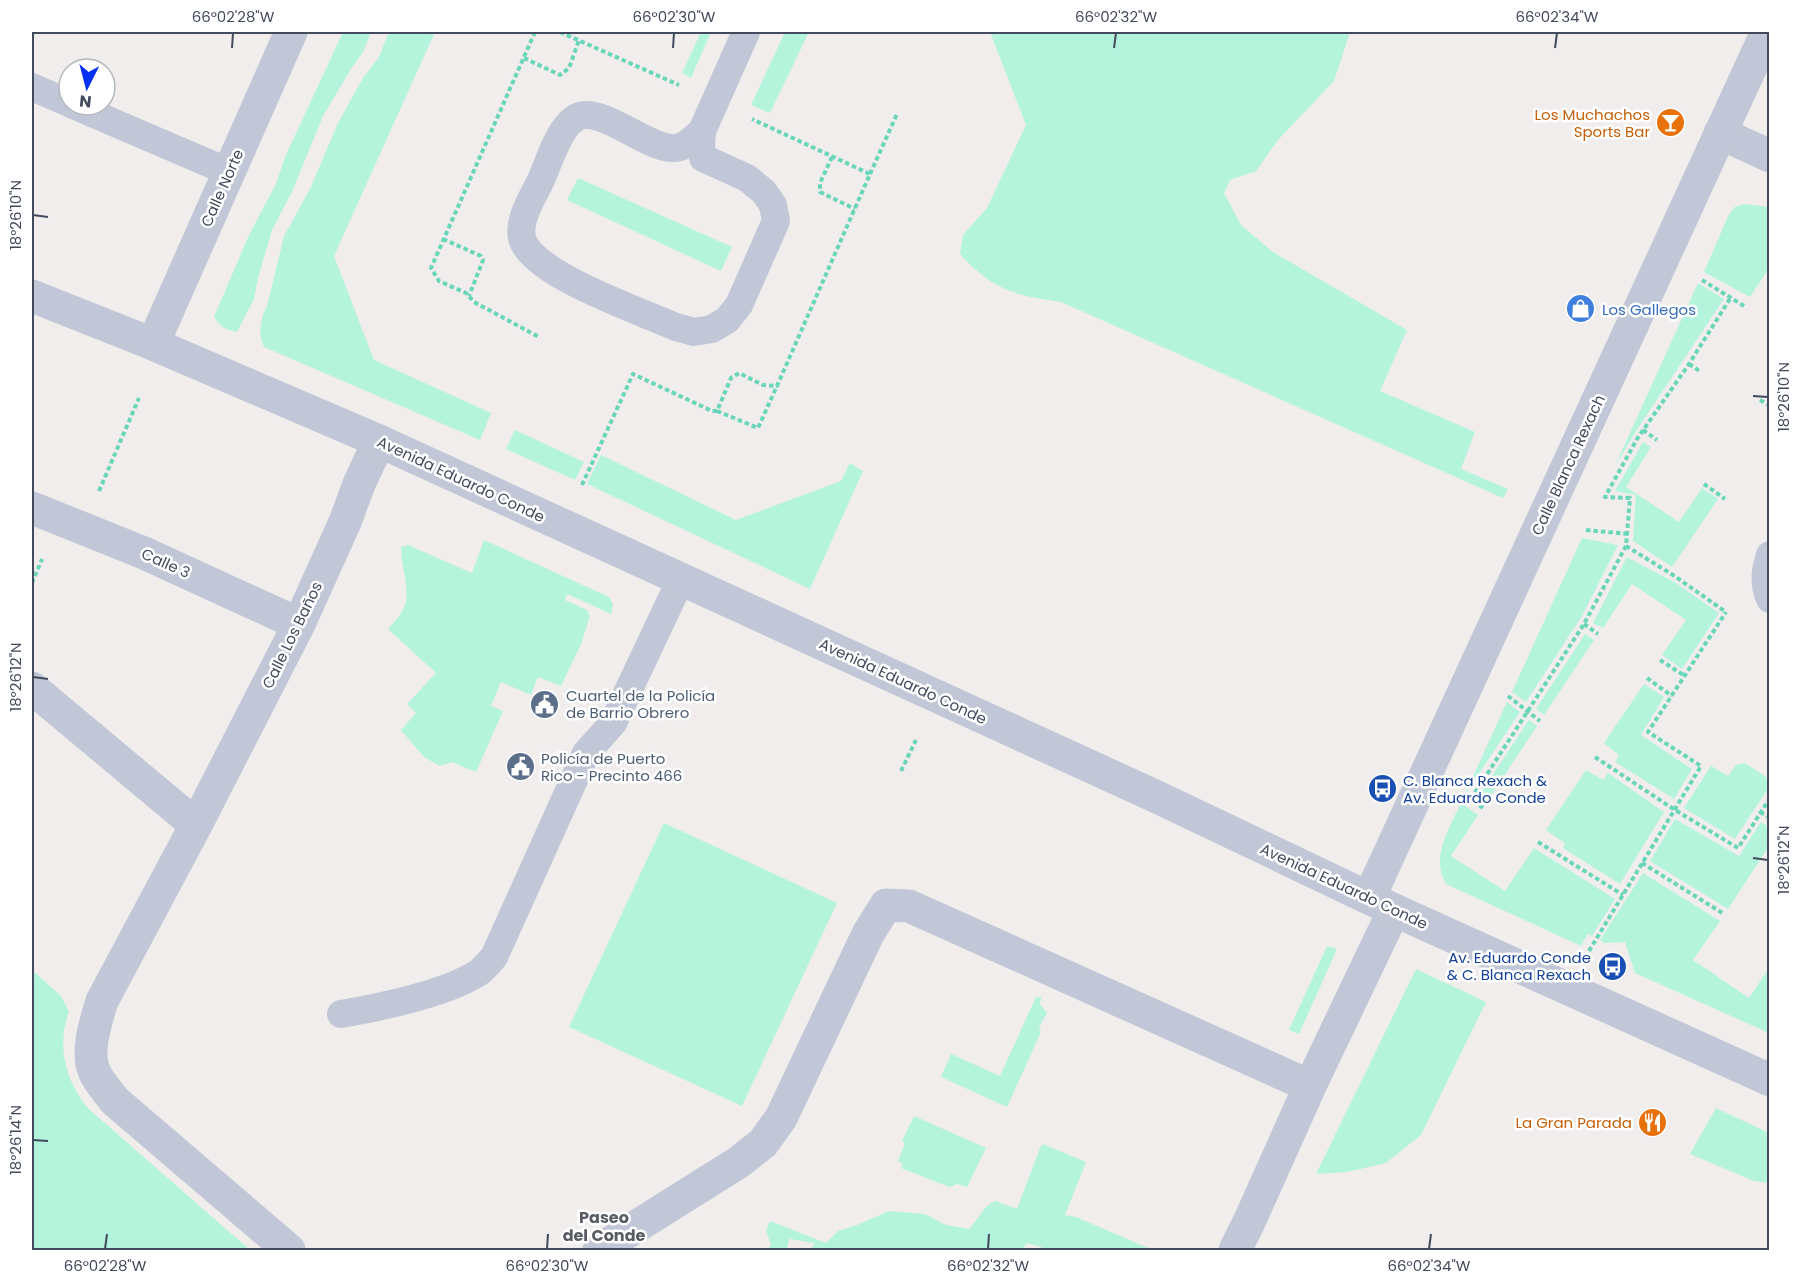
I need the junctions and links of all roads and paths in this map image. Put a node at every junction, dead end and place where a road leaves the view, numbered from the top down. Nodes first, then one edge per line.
1 (291, 32) edge
2 (560, 32) edge
3 (746, 32) edge
4 (1767, 32) edge
5 (579, 40) junction
6 (524, 58) dead end
7 (681, 86) dead end
8 (32, 87) edge
9 (57, 98) edge
10 (897, 114) dead end
11 (101, 117) edge
12 (1720, 133) junction
13 (702, 145) junction
14 (1770, 156) edge
15 (832, 157) dead end
16 (229, 172) junction
17 (870, 174) dead end
18 (855, 209) dead end
19 (443, 239) dead end
20 (1694, 276) dead end
21 (32, 296) edge
22 (469, 296) dead end
23 (1731, 297) junction
24 (1744, 306) dead end
25 (153, 344) junction
26 (1689, 364) junction
27 (1701, 372) dead end
28 (777, 386) dead end
29 (139, 398) dead end
30 (1760, 400) dead end
31 (1770, 406) edge
32 (717, 411) dead end
33 (1643, 430) junction
34 (1657, 440) dead end
35 (378, 441) junction
36 (1704, 484) dead end
37 (96, 498) dead end
38 (1725, 499) dead end
39 (32, 508) edge
40 (1577, 526) dead end
41 (1628, 534) junction
42 (1626, 546) junction
43 (1770, 555) edge
44 (43, 556) dead end
45 (681, 579) junction
46 (32, 583) edge
47 (1770, 599) edge
48 (1726, 612) junction
49 (1735, 617) dead end
50 (299, 624) junction
51 (1584, 624) junction
52 (1598, 634) dead end
53 (1660, 660) dead end
54 (1685, 676) junction
55 (1647, 678) dead end
56 (32, 688) edge
57 (1502, 692) dead end
58 (1672, 696) junction
59 (1528, 711) junction
60 (1540, 721) dead end
61 (916, 740) dead end
62 (1595, 757) dead end
63 (901, 771) dead end
64 (1770, 798) edge
65 (1483, 808) dead end
66 (1675, 810) junction
67 (1760, 812) junction
68 (1770, 818) edge
69 (196, 825) junction
70 (1538, 842) dead end
71 (1642, 863) junction
72 (1623, 895) junction
73 (1382, 904) junction
74 (1724, 914) dead end
75 (1584, 960) dead end
76 (341, 1014) dead end
77 (1770, 1080) edge
78 (1310, 1086) junction
79 (289, 1251) edge
80 (599, 1251) edge
81 (1235, 1251) edge

1 - 16 street, Calle Norte
2 - 5 path
3 - 13 lane
4 - 12 street, Calle Blanca Rexach
5 - 6 path
5 - 7 path
8 - 9 lane
10 - 17 path
11 - 16 lane
12 - 14 street
12 - 73 street, Calle Blanca Rexach
13 - 13 lane
15 - 18 path
16 - 25 street, Calle Norte
19 - 22 path
20 - 23 path
21 - 25 street, Avenida Eduardo Conde
23 - 24 path
23 - 26 path
25 - 35 street, Avenida Eduardo Conde
26 - 27 path
26 - 33 path
28 - 32 path
29 - 37 path
30 - 31 path
33 - 34 path
33 - 41 path
35 - 45 street, Avenida Eduardo Conde
35 - 50 street, Calle Los Baños
36 - 38 path
39 - 50 street, Calle 3
40 - 41 path
41 - 42 path
42 - 48 path
42 - 51 path
43 - 47 lane
44 - 46 path
45 - 73 street, Avenida Eduardo Conde
45 - 76 lane
48 - 49 path
48 - 54 path
50 - 69 street, Calle Los Baños
51 - 52 path
51 - 59 path
53 - 54 path
54 - 58 path
55 - 58 path
56 - 69 street
57 - 59 path
58 - 66 path
59 - 60 path
59 - 65 path
61 - 63 path
62 - 66 path
64 - 67 path
66 - 67 path
66 - 71 path
67 - 68 path
69 - 79 street, Calle Los Baños
70 - 72 path
71 - 72 path
71 - 74 path
72 - 75 path
73 - 77 street, Avenida Eduardo Conde
73 - 78 street, Calle Blanca Rexach
78 - 80 street
78 - 81 street, Calle Blanca Rexach

